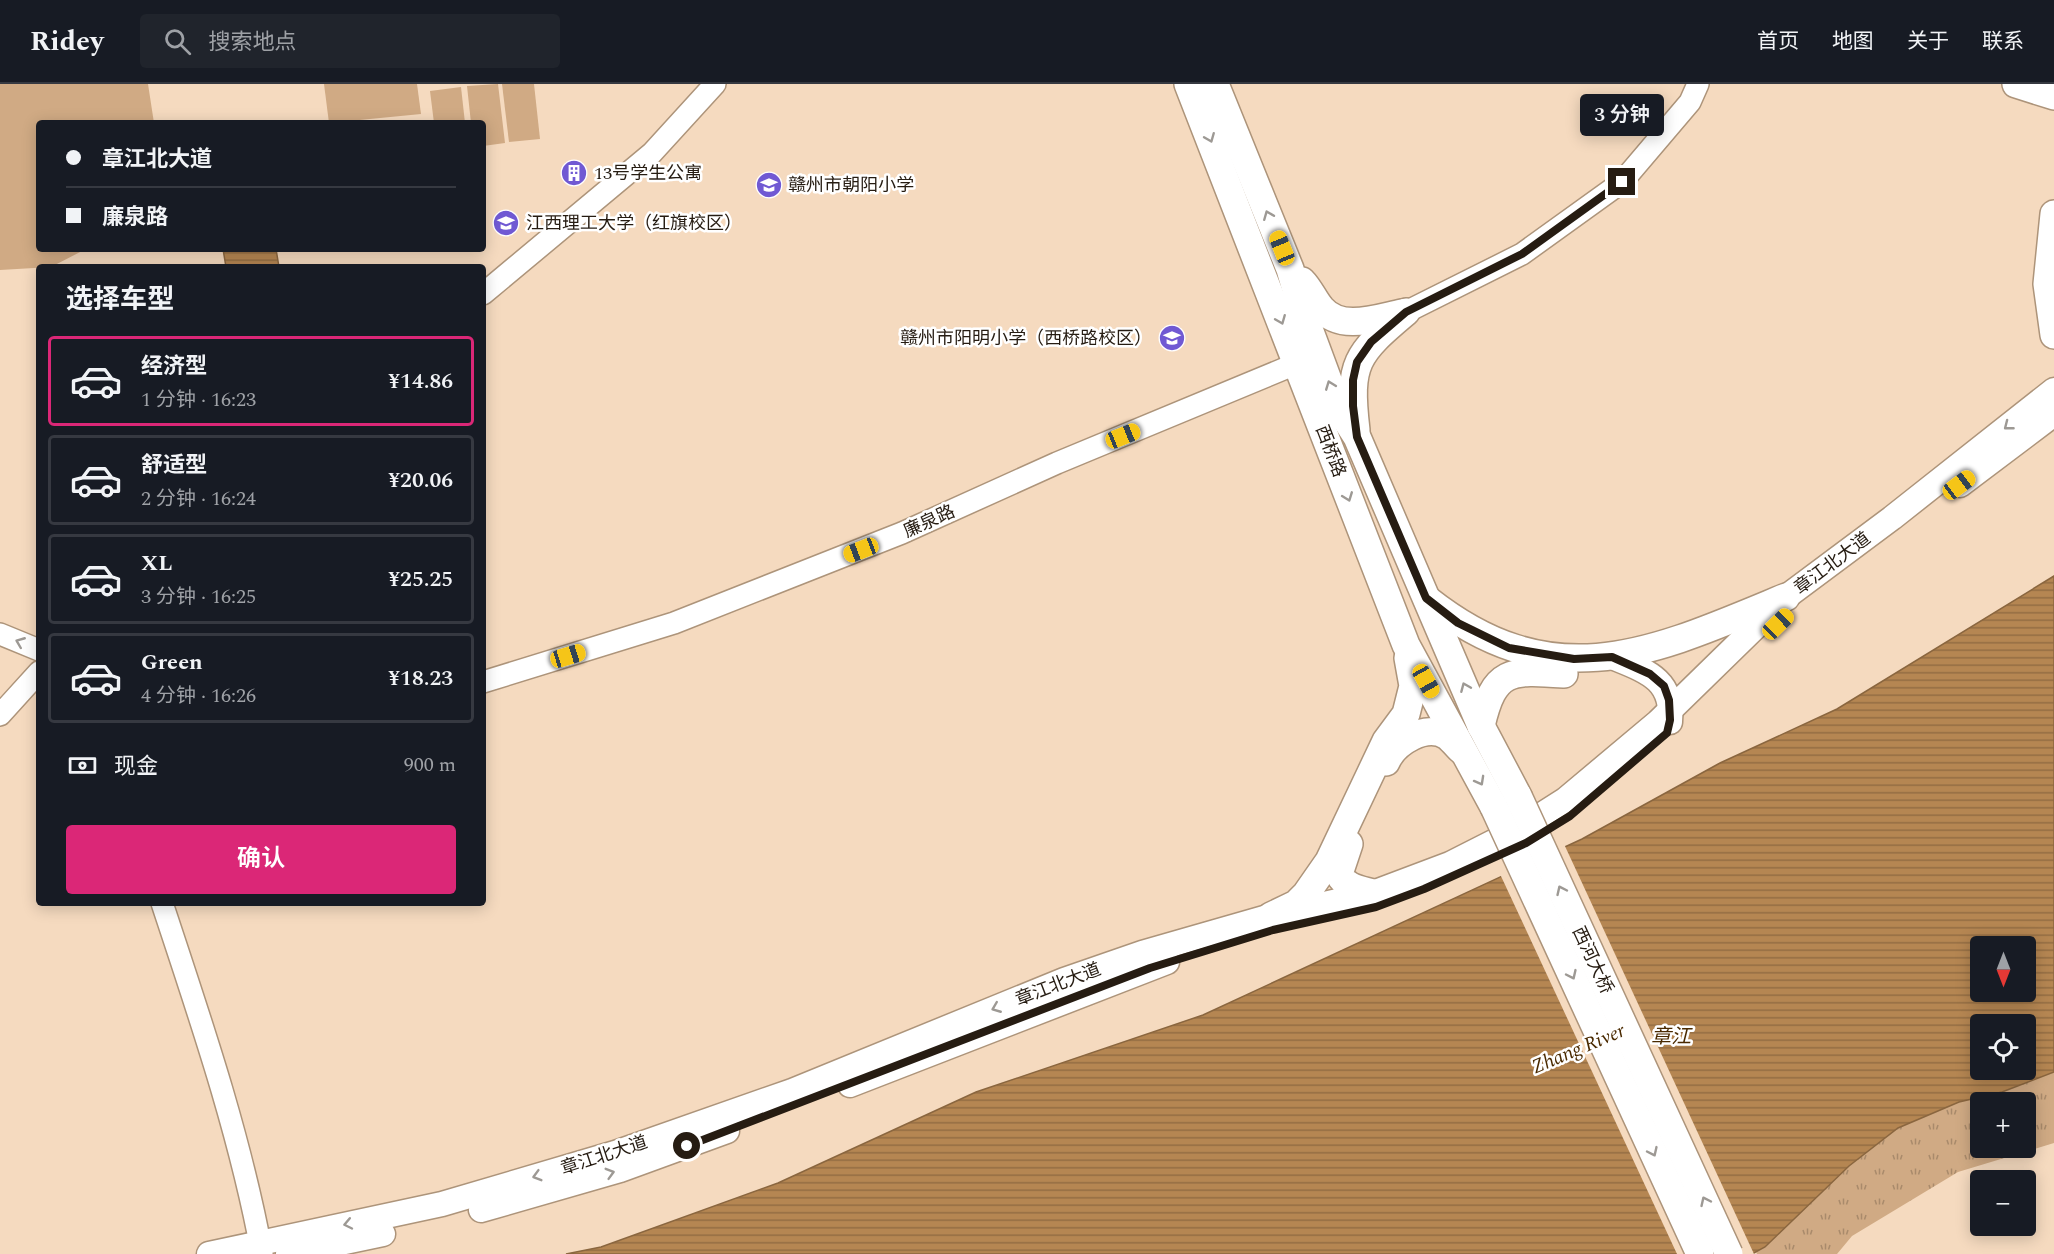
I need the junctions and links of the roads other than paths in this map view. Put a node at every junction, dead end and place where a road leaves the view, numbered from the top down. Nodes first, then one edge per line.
1 (715, 84) edge
2 (1188, 84) edge
3 (1215, 84) edge
4 (1698, 84) edge
5 (2016, 84) edge
6 (2054, 96) edge
7 (2054, 214) edge
8 (1290, 269) junction
9 (486, 291) edge
10 (1406, 312) junction
11 (2054, 335) edge
12 (1298, 363) junction
13 (2054, 390) edge
14 (2054, 414) edge
15 (1357, 437) junction
16 (1426, 598) junction
17 (1789, 604) junction
18 (1760, 624) junction
19 (0, 634) edge
20 (1406, 645) junction
21 (36, 649) edge
22 (1622, 666) junction
23 (36, 675) edge
24 (486, 681) edge
25 (0, 715) edge
26 (1665, 722) junction
27 (1481, 726) junction
28 (1466, 755) junction
29 (1506, 802) junction
30 (1373, 893) junction
31 (163, 906) edge
32 (1271, 916) junction
33 (261, 1248) edge
34 (209, 1254) edge
35 (288, 1254) edge
36 (1700, 1254) edge
37 (1729, 1254) edge

1 - 9 street
2 -> 12 main road, 西桥路
8 -> 3 main road, 西桥路
4 - 10 street
5 - 6 main road
7 - 11 main road
8 - 10 main road
15 -> 8 main road, 西桥路
10 - 15 main road
12 -> 20 main road, 西桥路
12 - 24 street, 廉泉路
13 -> 17 main road, 章江北大道
14 - 17 main road, 章江北大道
15 - 16 main road, 西桥路
16 - 22 main road
27 -> 16 main road, 西桥路
17 - 18 main road
17 - 22 main road
17 - 26 main road, 章江北大道
18 - 22 main road
18 - 26 main road, 章江北大道
21 -> 19 street
20 - 28 main road, 西桥路
20 - 32 main road
22 - 26 main road
22 - 27 main road
23 - 25 street
26 - 30 main road, 章江北大道
35 -> 26 main road, 章江北大道
27 - 29 main road, 西桥路
28 -> 29 main road, 西桥路
28 - 30 main road
29 -> 36 main road, 西河大桥, bridge
37 -> 29 main road, 西河大桥, bridge
30 - 32 main road, 章江北大道
31 - 33 street
32 -> 33 main road, 章江北大道
33 - 34 main road, 章江北大道

